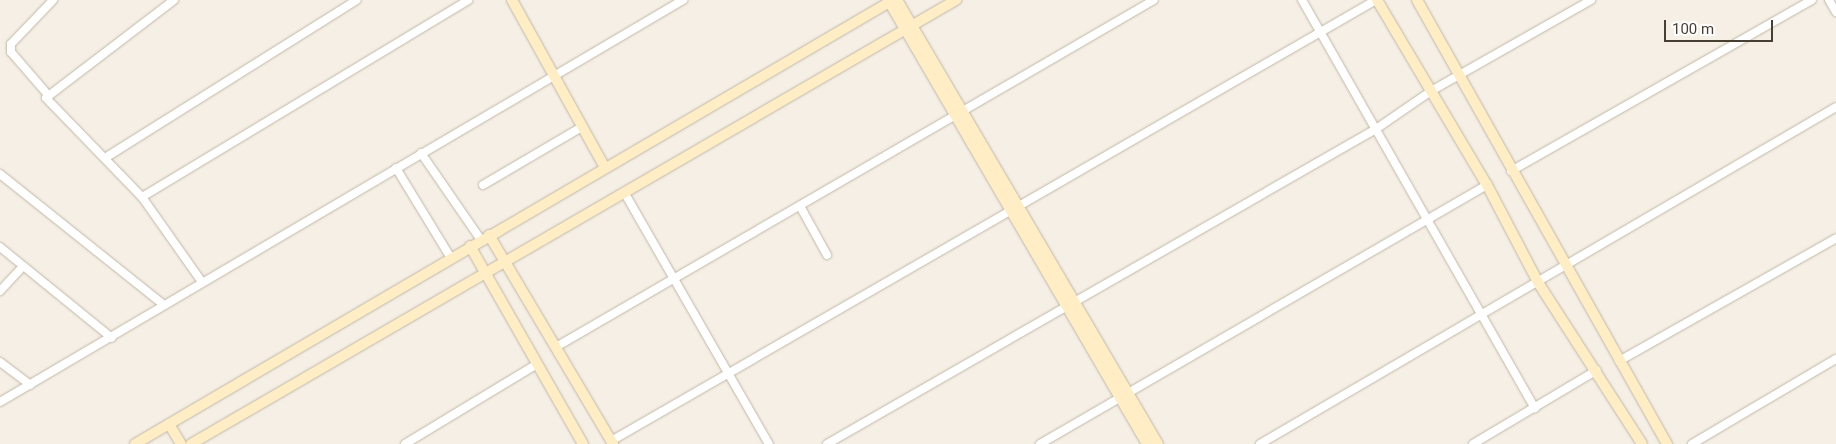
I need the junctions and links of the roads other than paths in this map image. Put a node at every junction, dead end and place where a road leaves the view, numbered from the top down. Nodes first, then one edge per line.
1 (53, 0) edge
2 (174, 0) edge
3 (357, 0) edge
4 (468, 0) edge
5 (512, 0) edge
6 (683, 0) edge
7 (956, 0) edge
8 (1154, 0) edge
9 (1302, 0) edge
10 (1377, 0) edge
11 (1417, 0) edge
12 (1591, 0) edge
13 (1812, 0) edge
14 (1829, 0) edge
15 (891, 1) edge
16 (1836, 12) edge
17 (908, 29) junction
18 (1321, 33) junction
19 (554, 74) junction
20 (1460, 76) junction
21 (1431, 91) junction
22 (49, 96) junction
23 (1836, 107) edge
24 (960, 115) junction
25 (582, 127) junction
26 (1376, 129) junction
27 (422, 153) junction
28 (105, 158) junction
29 (604, 166) junction
30 (396, 168) junction
31 (1511, 171) junction
32 (0, 174) edge
33 (483, 184) dead end
34 (1487, 185) junction
35 (624, 192) junction
36 (142, 197) junction
37 (800, 206) junction
38 (1015, 209) junction
39 (1428, 219) junction
40 (485, 237) junction
41 (1836, 238) edge
42 (470, 246) junction
43 (0, 247) edge
44 (828, 254) dead end
45 (451, 258) junction
46 (504, 260) junction
47 (23, 266) junction
48 (1568, 268) junction
49 (485, 271) junction
50 (674, 279) junction
51 (202, 282) junction
52 (1539, 284) junction
53 (0, 291) edge
54 (1071, 303) junction
55 (163, 304) junction
56 (1482, 315) junction
57 (112, 338) junction
58 (556, 346) junction
59 (1836, 359) edge
60 (1619, 361) junction
61 (0, 362) edge
62 (537, 364) junction
63 (1597, 370) junction
64 (728, 374) junction
65 (30, 385) junction
66 (1124, 395) junction
67 (0, 402) edge
68 (1535, 408) junction
69 (169, 424) junction
70 (612, 442) edge
71 (135, 444) edge
72 (181, 444) edge
73 (191, 444) edge
74 (405, 444) edge
75 (583, 444) edge
76 (769, 444) edge
77 (827, 444) edge
78 (1040, 444) edge
79 (1147, 444) edge
80 (1158, 444) edge
81 (1260, 444) edge
82 (1473, 444) edge
83 (1642, 444) edge
84 (1667, 444) edge
85 (1692, 444) edge

1 - 22 street
2 - 22 street
3 - 28 street
4 - 36 street
5 - 19 main road
6 - 19 street
7 - 17 main road
8 - 24 street
9 - 18 street
10 - 18 street
10 - 21 main road
11 - 20 main road
12 - 20 street
13 - 31 street
14 - 16 street
15 - 17 main road
15 - 29 main road
17 - 24 main road
17 - 35 main road
18 - 26 street
18 - 38 street
19 - 25 main road
19 - 27 street
20 - 21 street
20 - 31 main road
21 - 26 street
21 - 34 main road
22 - 28 street
23 - 48 street
24 - 37 street
24 - 38 main road
25 - 29 main road
25 - 33 street
26 - 39 street
26 - 54 street
27 - 30 street
27 - 40 street
28 - 36 street
29 - 40 main road
30 - 45 street
30 - 51 street
31 - 48 main road
32 - 55 street
34 - 39 street
34 - 52 main road
35 - 46 main road
35 - 50 street
36 - 51 street
37 - 44 street
37 - 50 street
38 - 54 main road
38 - 64 street
39 - 56 street
39 - 66 street
40 - 42 main road
40 - 46 main road
41 - 60 street
42 - 45 main road
42 - 49 main road
43 - 47 street
45 - 69 main road
46 - 49 main road
46 - 58 main road
47 - 53 street
47 - 57 street
48 - 52 street
48 - 60 main road
49 - 62 main road
49 - 73 main road
50 - 58 street
50 - 64 street
51 - 55 street
52 - 56 street
52 - 63 main road
54 - 66 main road
54 - 77 street
55 - 57 street
56 - 68 street
56 - 81 street
57 - 65 street
58 - 70 main road
59 - 85 street
60 - 84 main road
61 - 65 street
62 - 74 street
62 - 75 main road
63 - 68 street
63 - 83 main road
64 - 70 street
64 - 76 street
65 - 67 street
66 - 78 street
66 - 79 main road
66 - 80 main road
68 - 82 street
69 - 71 main road
69 - 72 main road

